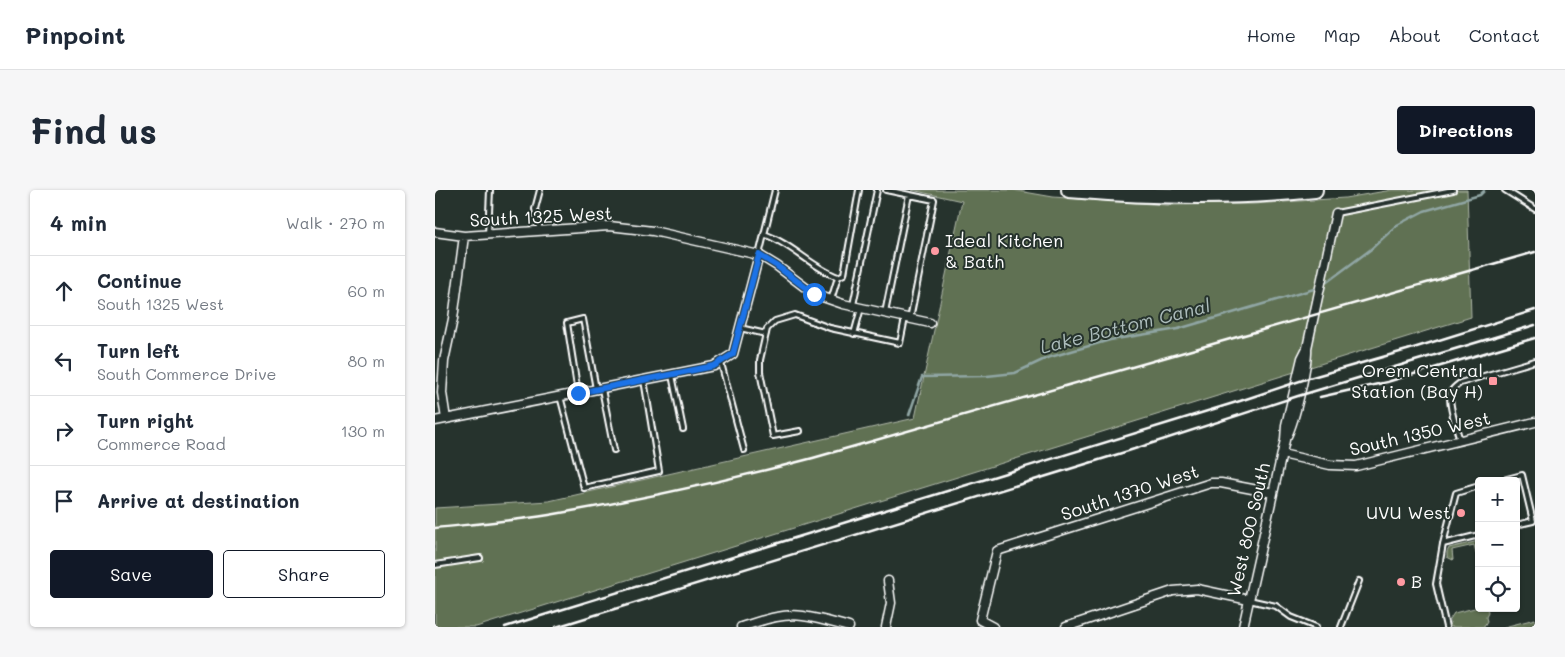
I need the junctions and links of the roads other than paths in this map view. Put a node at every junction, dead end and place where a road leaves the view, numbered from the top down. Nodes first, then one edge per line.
1 (490, 190) edge
2 (539, 190) edge
3 (775, 190) edge
4 (859, 190) edge
5 (877, 190) edge
6 (886, 190) edge
7 (1069, 190) edge
8 (1315, 190) edge
9 (1453, 190) edge
10 (1505, 190) edge
11 (909, 195) junction
12 (1535, 209) edge
13 (1336, 213) joint
14 (540, 231) junction
15 (435, 232) edge
16 (764, 234) junction
17 (488, 235) junction
18 (464, 236) junction
19 (759, 255) junction
20 (838, 277) junction
21 (831, 300) junction
22 (857, 307) junction
23 (885, 313) junction
24 (908, 318) junction
25 (930, 323) dead end
26 (740, 328) junction
27 (766, 334) junction
28 (854, 334) junction
29 (1535, 361) edge
30 (718, 364) junction
31 (672, 374) junction
32 (644, 380) junction
33 (439, 388) edge
34 (599, 389) junction
35 (578, 393) junction
36 (560, 396) junction
37 (446, 419) junction
38 (435, 421) edge
39 (1535, 422) edge
40 (683, 429) dead end
41 (800, 430) dead end
42 (1460, 441) junction
43 (614, 450) dead end
44 (744, 450) dead end
45 (1282, 454) junction
46 (1512, 477) edge
47 (1475, 487) edge
48 (1273, 493) junction
49 (1534, 521) edge
50 (1520, 524) edge
51 (1475, 536) edge
52 (1443, 544) junction
53 (480, 558) dead end
54 (435, 565) edge
55 (888, 581) dead end
56 (1359, 581) dead end
57 (1249, 600) junction
58 (741, 627) edge
59 (849, 627) edge
60 (886, 627) edge
61 (993, 627) edge
62 (1065, 627) edge
63 (1243, 627) edge
64 (1316, 627) edge
65 (1341, 627) edge
66 (1446, 627) edge

1 - 17 lane
2 - 14 lane
3 - 16 lane
4 - 20 lane
5 - 22 lane
6 - 11 lane
7 - 8 highway
9 - 13 lane
10 - 12 lane
11 - 23 lane
11 - 24 lane
13 - 45 street, West 800 South
14 - 17 street, South 1325 West
14 - 19 street, South 1325 West
15 - 18 street, South 1325 West
16 - 19 lane
16 - 20 lane
17 - 18 street, South 1325 West
18 - 33 street
19 - 21 street, South 1325 West
19 - 26 street
20 - 21 lane
21 - 22 street, South 1325 West
22 - 23 street, South 1325 West
22 - 28 lane
23 - 24 street, South 1325 West
24 - 25 street, South 1325 West
24 - 28 lane
26 - 27 lane
26 - 30 street
27 - 28 lane
27 - 41 lane
29 - 42 lane
30 - 31 street
30 - 44 lane
31 - 32 street
31 - 40 lane
32 - 34 street
32 - 36 lane
33 - 37 street
34 - 35 street
34 - 35 lane
34 - 43 lane
35 - 36 street
36 - 37 street
37 - 38 street
39 - 42 street, South 1350 West
42 - 45 street, South 1350 West
45 - 48 street, West 800 South
46 - 49 lane
47 - 52 lane
48 - 57 street, West 800 South
48 - 61 street, South 1370 West
49 - 50 lane
51 - 52 lane
52 - 66 lane
53 - 54 lane
55 - 60 street
56 - 65 lane
57 - 62 street
57 - 63 street, West 800 South
57 - 64 lane
58 - 59 street

